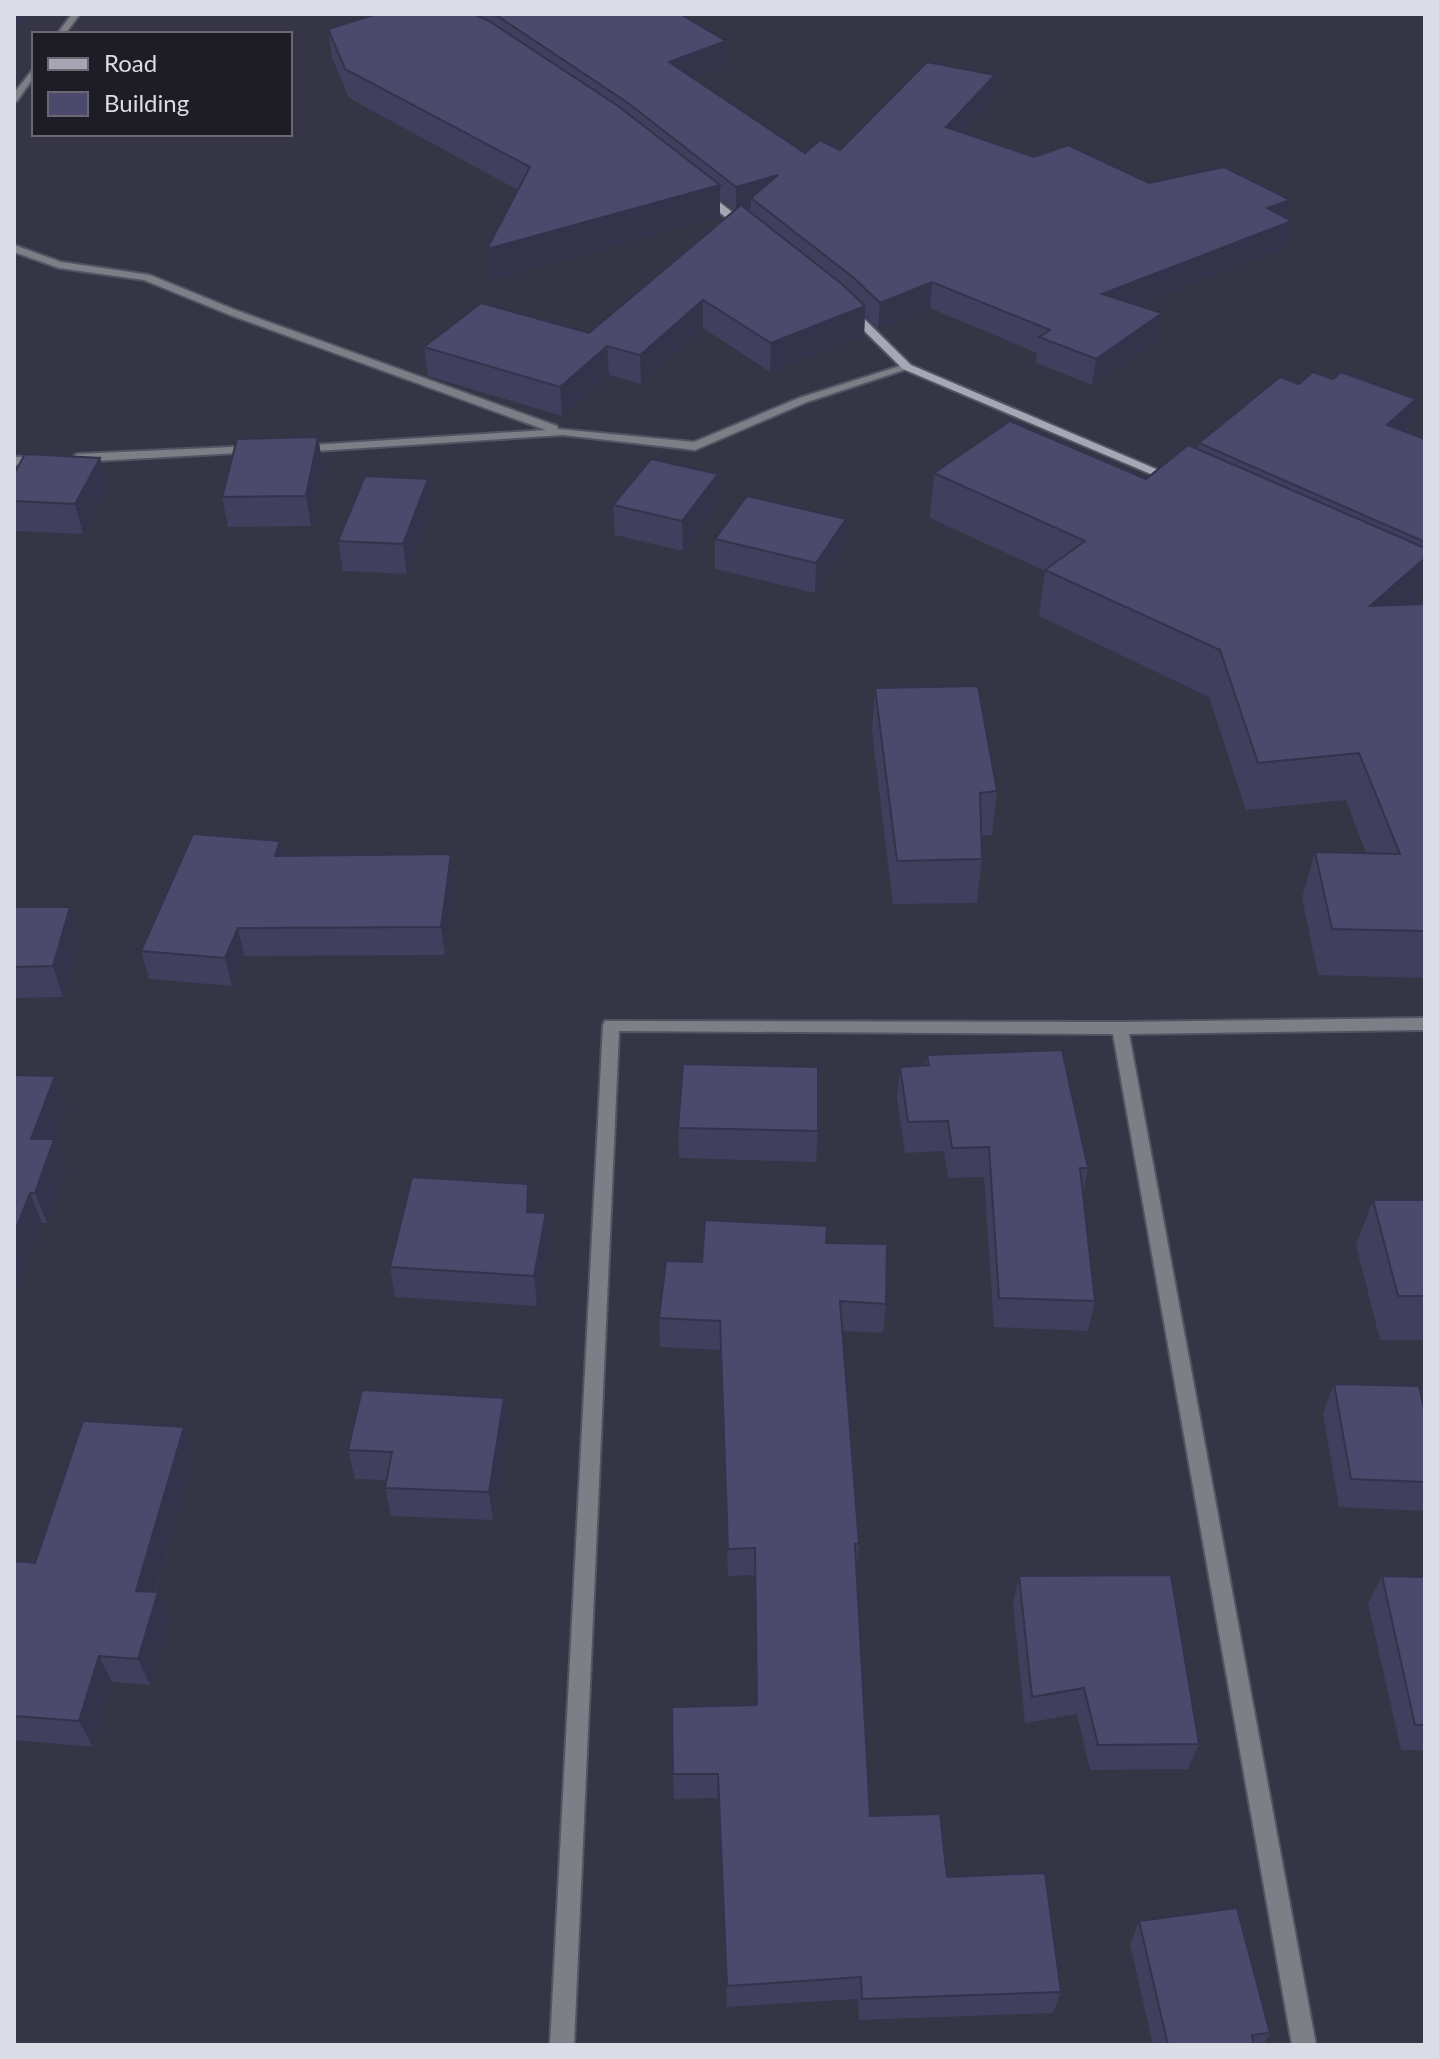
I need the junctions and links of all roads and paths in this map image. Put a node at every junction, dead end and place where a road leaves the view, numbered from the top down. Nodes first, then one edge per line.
1 (76, 14) edge
2 (62, 32) edge
3 (32, 74) edge
4 (14, 99) edge
5 (698, 191) edge
6 (760, 239) edge
7 (14, 248) edge
8 (835, 298) edge
9 (907, 367) junction
10 (563, 432) junction
11 (273, 449) edge
12 (288, 449) edge
13 (14, 461) edge
14 (1195, 488) edge
15 (1425, 1024) edge
16 (1120, 1028) junction
17 (562, 2045) edge
18 (1304, 2045) edge

1 - 2 street
3 - 4 street
5 - 6 street
7 - 10 street
8 - 9 street
9 - 10 street
9 - 14 street
10 - 12 street
11 - 13 street
15 - 16 street
16 - 17 street
16 - 18 street

